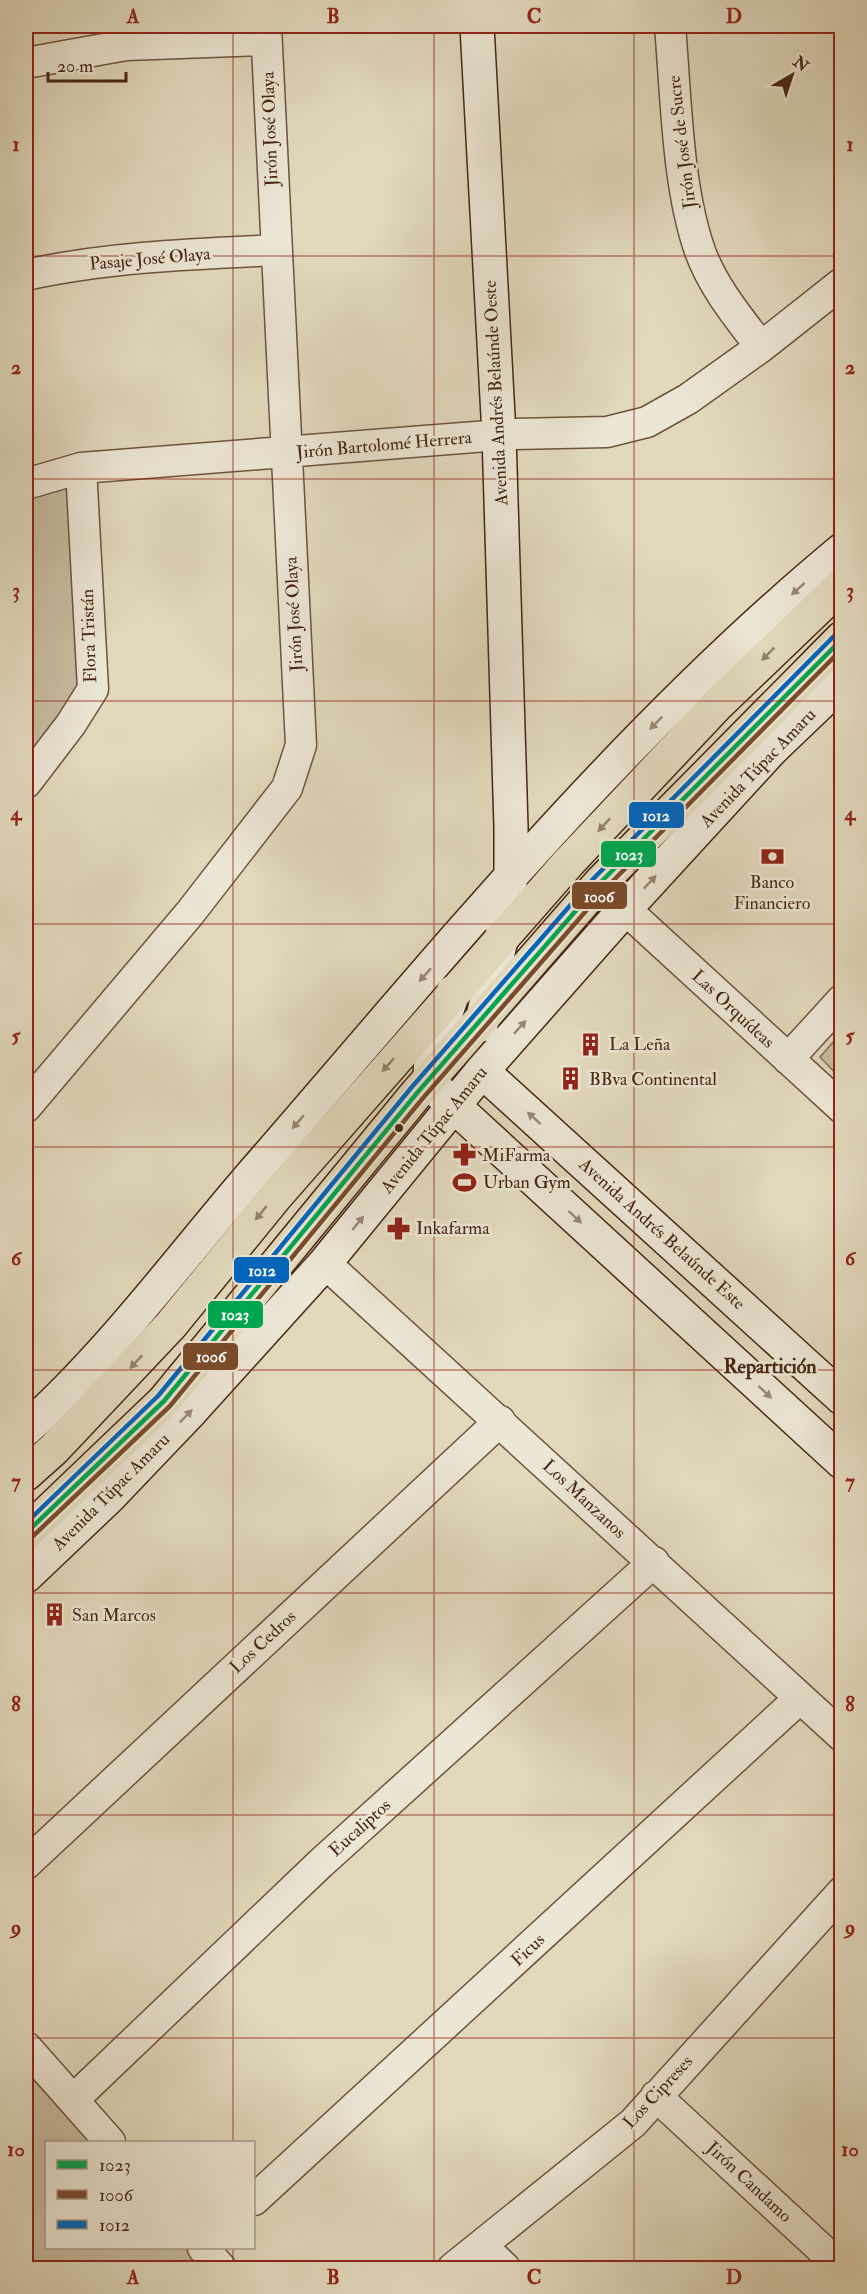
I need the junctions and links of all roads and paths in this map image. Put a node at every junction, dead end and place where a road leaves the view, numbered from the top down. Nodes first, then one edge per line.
1 (477, 26) edge
2 (670, 26) edge
3 (266, 33) edge
4 (26, 63) edge
5 (276, 250) junction
6 (26, 275) edge
7 (842, 283) edge
8 (761, 347) junction
9 (499, 435) junction
10 (285, 453) junction
11 (81, 468) junction
12 (26, 484) edge
13 (842, 550) edge
14 (842, 585) edge
15 (842, 638) edge
16 (842, 682) edge
17 (510, 760) junction
18 (26, 783) edge
19 (511, 877) junction
20 (625, 909) junction
21 (476, 917) junction
22 (502, 936) junction
23 (454, 990) junction
24 (842, 1000) edge
25 (483, 1017) junction
26 (788, 1059) junction
27 (482, 1071) junction
28 (432, 1076) junction
29 (26, 1106) edge
30 (454, 1106) junction
31 (842, 1108) edge
32 (326, 1263) junction
33 (842, 1398) edge
34 (500, 1421) junction
35 (26, 1429) edge
36 (842, 1462) edge
37 (26, 1474) edge
38 (26, 1533) edge
39 (654, 1563) junction
40 (26, 1575) edge
41 (800, 1698) junction
42 (842, 1736) edge
43 (26, 1864) edge
44 (842, 1892) edge
45 (26, 2048) edge
46 (656, 2096) junction
47 (73, 2100) junction
48 (109, 2141) edge
49 (255, 2199) edge
50 (483, 2247) junction
51 (205, 2249) edge
52 (221, 2268) edge
53 (453, 2268) edge
54 (505, 2268) edge
55 (842, 2268) edge

1 - 9 street, Avenida Andrés Belaúnde Oeste
2 - 8 street, Jirón José de Sucre
3 - 4 street
3 - 5 street, Jirón José Olaya
5 - 6 street, Pasaje José Olaya
5 - 10 street, Jirón José Olaya
7 - 8 street, Jirón Bartolomé Herrera
8 - 9 street, Jirón Bartolomé Herrera
9 - 10 street, Jirón Bartolomé Herrera
9 - 17 street, Avenida Andrés Belaúnde Oeste
10 - 11 street, Jirón Bartolomé Herrera
10 - 29 street, Jirón José Olaya
11 - 12 street, Jirón Bartolomé Herrera
11 - 18 street, Flora Tristán
13 -> 19 street
14 -> 22 highway
15 - 25 highway, Avenida Túpac Amaru
20 -> 16 street, Avenida Túpac Amaru
17 - 19 street, Avenida Andrés Belaúnde Oeste
17 - 21 street, Avenida Andrés Belaúnde Oeste
19 - 21 street
19 - 22 street, Avenida Andrés Belaúnde Oeste
20 - 26 street, Las Orquídeas
27 -> 20 street, Avenida Túpac Amaru
21 - 23 street, Avenida Andrés Belaúnde Oeste
21 -> 35 street
22 - 23 highway
22 - 25 street, Avenida Andrés Belaúnde Oeste
23 - 28 street, Avenida Andrés Belaúnde Oeste
23 -> 37 highway
24 - 26 street
25 - 27 street, Avenida Andrés Belaúnde Oeste
25 - 28 highway, Avenida Túpac Amaru
26 - 31 street, Las Orquídeas
27 - 30 street, Avenida Túpac Amaru
33 -> 27 street, Avenida Andrés Belaúnde Este
28 - 30 street
28 - 38 highway, Avenida Túpac Amaru
32 -> 30 street, Avenida Túpac Amaru
30 -> 36 street
32 - 34 street, Los Manzanos
40 -> 32 street, Avenida Túpac Amaru
34 - 39 street, Los Manzanos
34 - 43 street, Los Cedros
39 - 41 street, Los Manzanos
39 - 47 street, Eucaliptos
41 - 42 street, Los Manzanos
41 - 49 street, Ficus
44 - 46 street, Los Cipreses
45 - 47 street
46 - 50 street, Los Cipreses
46 - 55 street, Jirón Candamo
47 - 48 street
50 - 53 street, Los Cipreses
50 - 54 street
51 - 52 street

